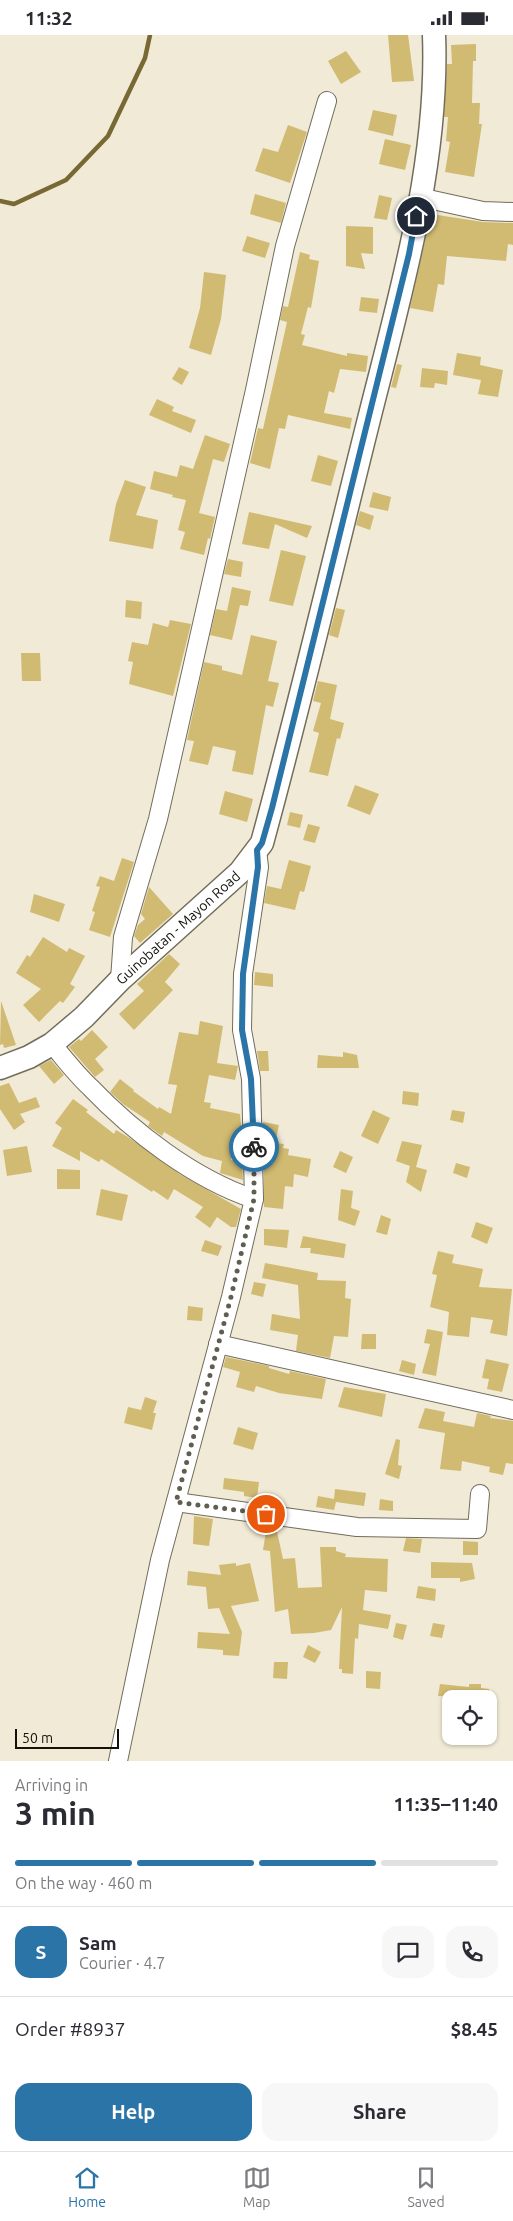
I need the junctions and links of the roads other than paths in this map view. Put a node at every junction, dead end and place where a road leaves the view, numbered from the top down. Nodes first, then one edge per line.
1 (434, 35) edge
2 (327, 101) dead end
3 (419, 197) junction
4 (513, 213) edge
5 (257, 850) junction
6 (120, 981) junction
7 (52, 1044) junction
8 (0, 1068) edge
9 (254, 1199) junction
10 (218, 1344) junction
11 (513, 1410) edge
12 (480, 1493) dead end
13 (176, 1502) junction
14 (118, 1761) edge

1 - 3 main road, Guinobatan - Mayon Road
2 - 6 street
3 - 4 street
3 - 5 main road, Guinobatan - Mayon Road
5 - 6 main road, Guinobatan - Mayon Road
5 - 9 street
6 - 7 main road, Guinobatan - Mayon Road
7 - 8 main road, Guinobatan - Mayon Road
7 - 9 street
9 - 10 street
10 - 11 street
10 - 13 street
12 - 13 street
13 - 14 street

